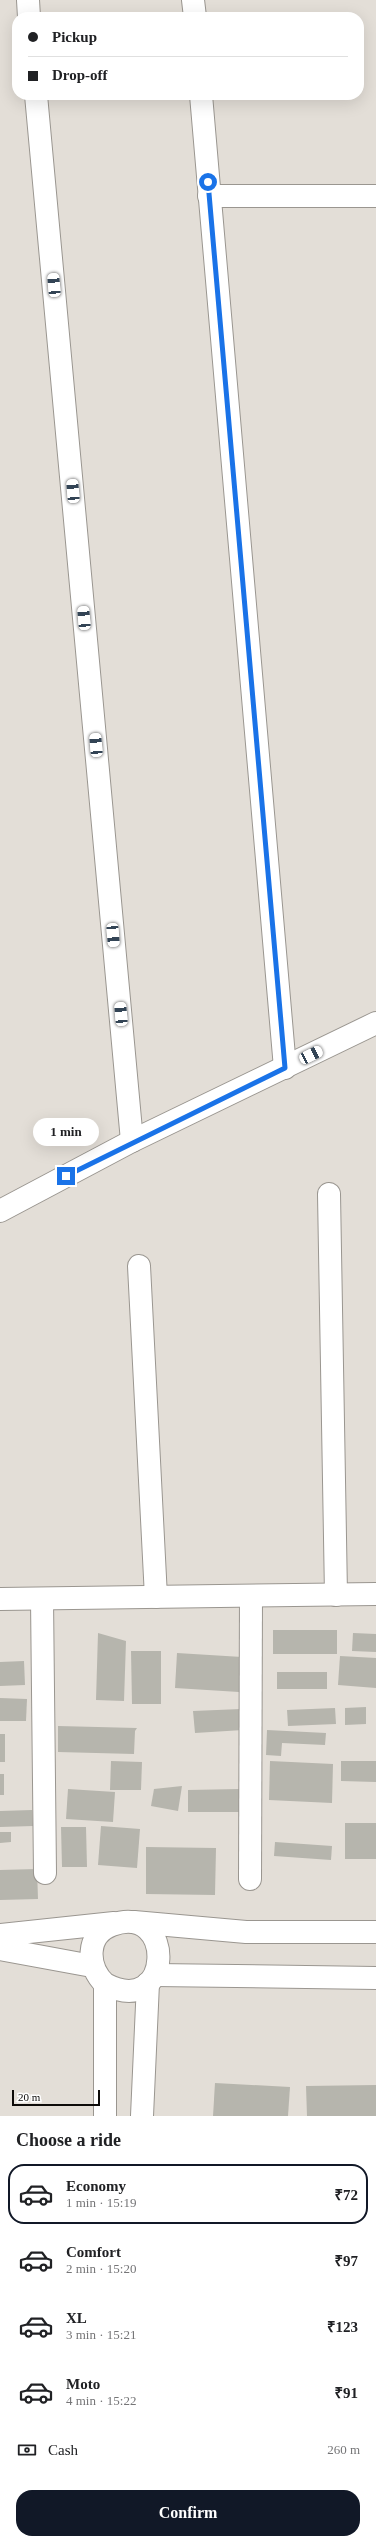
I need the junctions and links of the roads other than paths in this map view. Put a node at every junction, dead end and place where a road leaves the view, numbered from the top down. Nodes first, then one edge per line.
1 (28, 0) edge
2 (193, 0) edge
3 (29, 12) edge
4 (194, 12) edge
5 (36, 100) edge
6 (201, 100) edge
7 (209, 196) junction
8 (376, 200) edge
9 (376, 1023) edge
10 (285, 1068) junction
11 (132, 1141) junction
12 (329, 1194) dead end
13 (0, 1210) edge
14 (139, 1266) dead end
15 (336, 1594) junction
16 (376, 1594) edge
17 (251, 1596) junction
18 (156, 1597) junction
19 (0, 1599) edge
20 (42, 1599) junction
21 (45, 1872) dead end
22 (250, 1879) dead end
23 (125, 1922) junction
24 (376, 1932) edge
25 (0, 1935) edge
26 (0, 1949) edge
27 (92, 1966) junction
28 (376, 1978) edge
29 (151, 1979) junction
30 (105, 1984) junction
31 (105, 2116) edge
32 (142, 2116) edge

1 - 3 street
2 - 4 street
5 - 11 street
6 - 7 street
7 - 8 street
7 - 10 street
9 - 10 street
10 - 11 street
11 - 13 street
12 - 15 street
14 - 18 street
15 - 16 street
15 - 17 street
17 - 18 street
17 - 22 street
18 - 20 street
19 - 20 street
20 - 21 street
23 - 24 street
23 - 25 street
23 - 27 street
23 - 29 street
26 - 27 street
27 - 30 street
28 - 29 street
29 - 30 street
29 - 32 street
30 - 31 street

